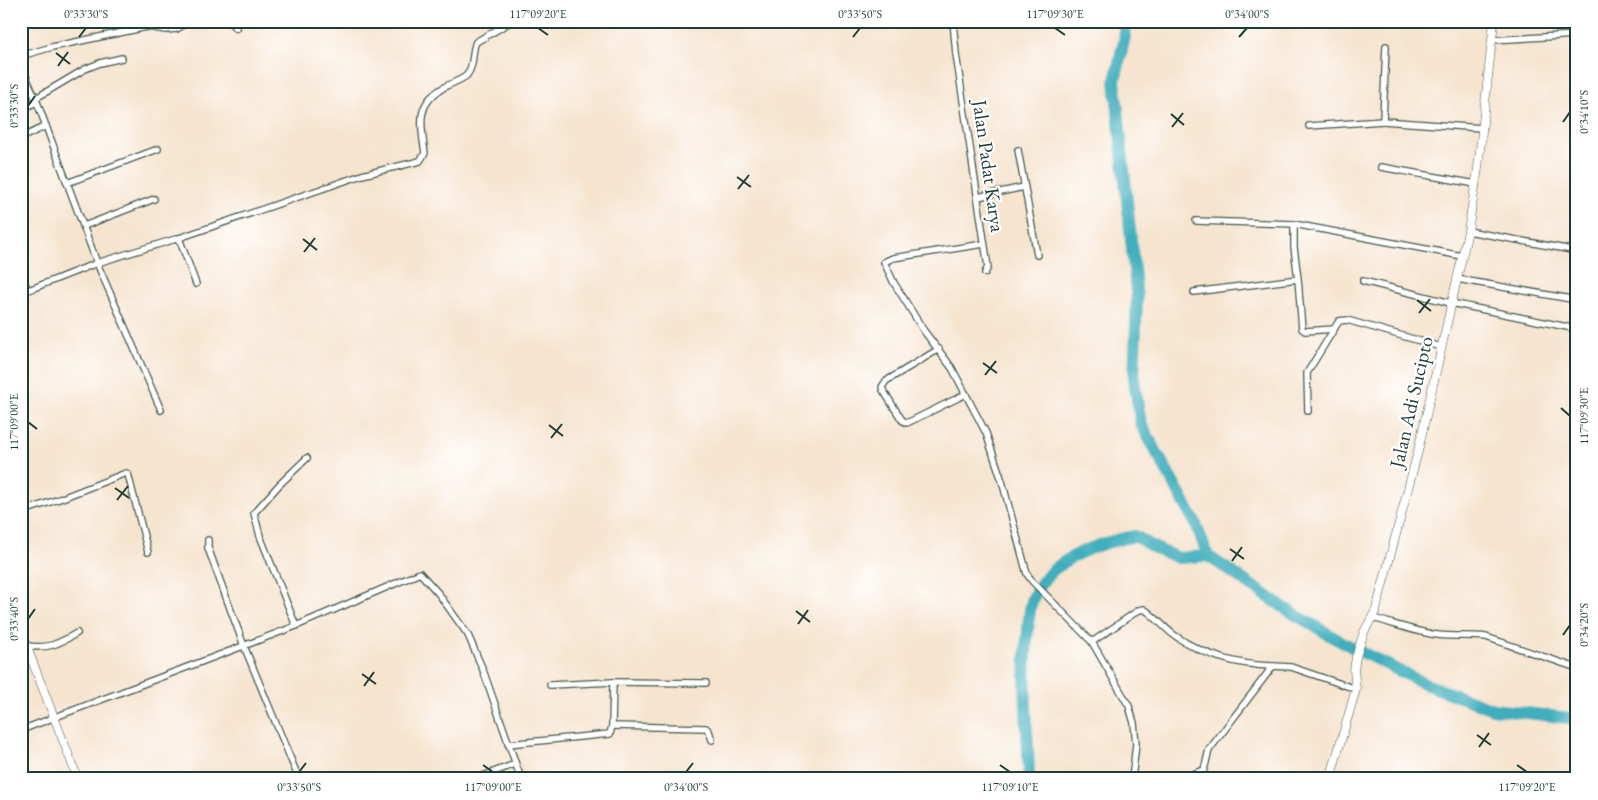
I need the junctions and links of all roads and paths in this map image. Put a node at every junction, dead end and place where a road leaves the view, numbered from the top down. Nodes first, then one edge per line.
1 (189, 21) edge
2 (228, 21) edge
3 (512, 21) edge
4 (953, 21) edge
5 (1264, 21) edge
6 (1277, 21) edge
7 (1494, 21) edge
8 (236, 28) dead end
9 (1577, 36) edge
10 (1492, 40) junction
11 (1386, 46) dead end
12 (21, 56) edge
13 (122, 58) dead end
14 (21, 65) edge
15 (36, 100) junction
16 (21, 109) edge
17 (1383, 120) junction
18 (46, 126) junction
19 (1309, 126) dead end
20 (1482, 128) junction
21 (21, 138) edge
22 (158, 149) dead end
23 (1018, 150) dead end
24 (1381, 167) dead end
25 (67, 182) junction
26 (1476, 184) junction
27 (1024, 187) junction
28 (978, 196) junction
29 (154, 198) dead end
30 (1196, 220) dead end
31 (1294, 224) junction
32 (84, 226) junction
33 (1468, 231) junction
34 (179, 238) junction
35 (984, 244) junction
36 (1577, 251) edge
37 (1037, 255) dead end
38 (1462, 256) junction
39 (96, 263) junction
40 (985, 273) dead end
41 (21, 274) edge
42 (1298, 279) junction
43 (1457, 279) junction
44 (1363, 280) dead end
45 (196, 284) dead end
46 (28, 290) junction
47 (1194, 292) dead end
48 (21, 293) edge
49 (1577, 300) edge
50 (1451, 303) junction
51 (1334, 329) junction
52 (1577, 329) edge
53 (1441, 347) junction
54 (939, 349) junction
55 (966, 394) junction
56 (161, 410) dead end
57 (1308, 411) dead end
58 (307, 458) dead end
59 (21, 512) edge
60 (208, 540) dead end
61 (148, 552) dead end
62 (1373, 618) junction
63 (296, 626) junction
64 (21, 632) edge
65 (77, 633) dead end
66 (1092, 642) junction
67 (27, 646) junction
68 (244, 646) junction
69 (1273, 666) junction
70 (1577, 668) edge
71 (614, 682) junction
72 (706, 684) dead end
73 (550, 686) dead end
74 (1356, 689) junction
75 (55, 717) junction
76 (612, 726) junction
77 (21, 730) edge
78 (712, 740) dead end
79 (508, 744) junction
80 (515, 764) junction
81 (78, 779) edge
82 (300, 779) edge
83 (475, 779) edge
84 (521, 779) edge
85 (1132, 779) edge
86 (1178, 779) edge
87 (1330, 779) edge

1 - 12 street
2 - 8 street
3 - 34 street
4 - 28 street, Jalan Padat Karya
5 - 6 street
7 - 10 street, Jalan Adi Sucipto
9 - 10 street
10 - 20 street, Jalan Adi Sucipto
11 - 17 street
13 - 15 street
14 - 15 street
15 - 16 street
15 - 18 street
17 - 19 street
17 - 20 street
18 - 21 street
18 - 25 street
20 - 26 street, Jalan Adi Sucipto
22 - 25 street
23 - 27 street
24 - 26 street
25 - 32 street
26 - 33 street, Jalan Adi Sucipto
27 - 28 street
27 - 37 street
28 - 35 street, Jalan Padat Karya
29 - 32 street
30 - 31 street
31 - 38 street
31 - 42 street
32 - 39 street
33 - 36 street
33 - 38 street, Jalan Adi Sucipto
34 - 39 street
34 - 45 street
35 - 40 street
35 - 54 street, Jalan Padat Karya
38 - 43 street, Jalan Adi Sucipto
39 - 46 street
39 - 56 street
41 - 46 street
42 - 47 street
42 - 51 street
43 - 49 street
43 - 50 street, Jalan Adi Sucipto
44 - 50 street
46 - 48 street
50 - 52 street
50 - 53 street, Jalan Adi Sucipto
51 - 53 street
51 - 57 street
53 - 62 street, Jalan Adi Sucipto
54 - 55 street
54 - 55 street
55 - 66 street
58 - 63 street
59 - 61 street
60 - 68 street
62 - 70 street
62 - 74 street, Jalan Adi Sucipto
63 - 68 street
63 - 79 street
64 - 67 street
65 - 67 street
66 - 69 street
66 - 85 street
67 - 75 street
68 - 75 street
68 - 82 street
69 - 74 street
69 - 86 street
71 - 72 street
71 - 73 street
71 - 76 street
74 - 87 street, Jalan Adi Sucipto
75 - 77 street
75 - 81 street
76 - 78 street
76 - 79 street
79 - 80 street
80 - 83 street
80 - 84 street

